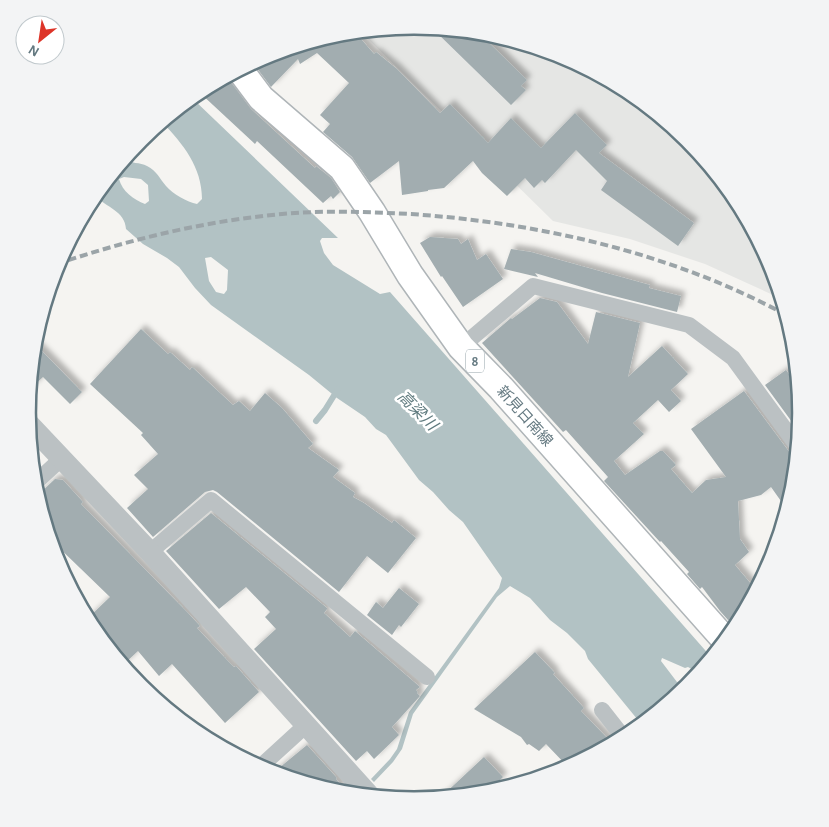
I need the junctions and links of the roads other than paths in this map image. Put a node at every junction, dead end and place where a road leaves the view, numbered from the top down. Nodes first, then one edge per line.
1 (244, 75) edge
2 (461, 347) junction
3 (37, 433) edge
4 (792, 439) edge
5 (61, 459) junction
6 (41, 477) edge
7 (150, 552) junction
8 (721, 636) edge
9 (427, 677) dead end
10 (602, 710) dead end
11 (305, 726) junction
12 (619, 732) edge
13 (266, 761) edge
14 (355, 787) edge

1 - 2 main road, 新見日南線 / 8
2 - 4 street
2 - 8 main road, 新見日南線 / 8
3 - 5 street
5 - 6 street
5 - 7 street
7 - 9 street
7 - 11 street
10 - 12 street
11 - 13 street
11 - 14 street

